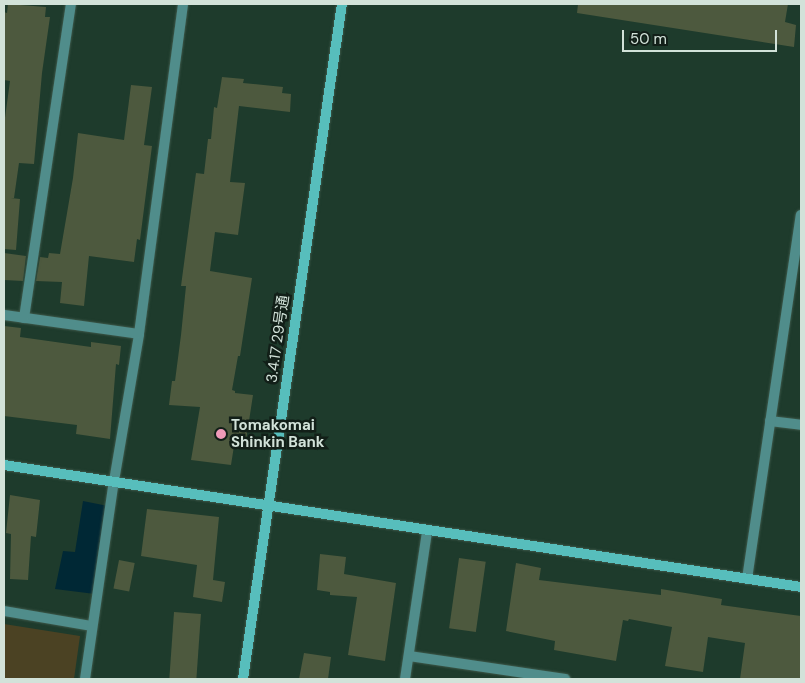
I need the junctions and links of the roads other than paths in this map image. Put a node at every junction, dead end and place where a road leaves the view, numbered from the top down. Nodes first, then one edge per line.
1 (71, 4) edge
2 (183, 4) edge
3 (342, 4) edge
4 (801, 215) edge
5 (4, 315) edge
6 (24, 318) junction
7 (139, 334) junction
8 (770, 421) junction
9 (801, 425) edge
10 (4, 465) edge
11 (114, 481) junction
12 (269, 505) junction
13 (427, 531) junction
14 (747, 579) junction
15 (801, 587) edge
16 (4, 612) edge
17 (92, 626) junction
18 (408, 656) junction
19 (548, 678) edge
20 (85, 679) edge
21 (243, 679) edge
22 (405, 679) edge
23 (565, 679) edge

1 - 6 street
2 - 7 street
3 - 12 street, 3.4.17 29号通
4 - 8 street
5 - 6 street
6 - 7 street
7 - 11 street
8 - 9 street
8 - 14 street
10 - 11 street
11 - 12 street
11 - 17 street
12 - 13 street
12 - 21 street, 3.4.17 29号通
13 - 14 street
13 - 18 street
14 - 15 street
16 - 17 street
17 - 20 street
18 - 19 street
18 - 22 street
19 - 23 street

